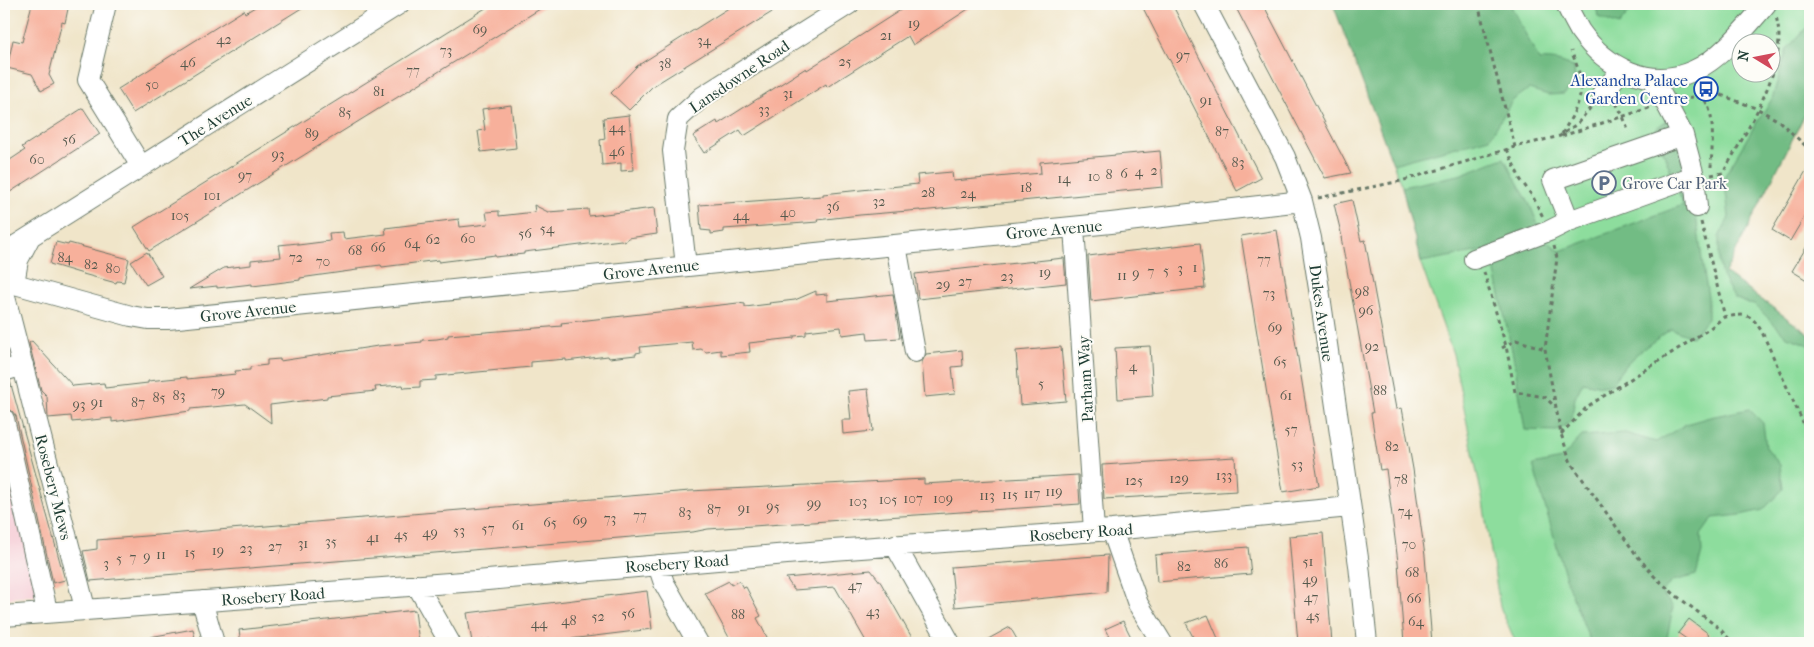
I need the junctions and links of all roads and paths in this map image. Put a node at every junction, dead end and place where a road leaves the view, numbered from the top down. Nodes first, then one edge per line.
1 (106, 4) edge
2 (399, 4) edge
3 (849, 4) edge
4 (1204, 4) edge
5 (1478, 4) edge
6 (1566, 4) edge
7 (1770, 9) edge
8 (1571, 51) dead end
9 (1622, 69) junction
10 (1653, 79) junction
11 (1602, 94) joint
12 (1699, 96) junction
13 (1665, 102) junction
14 (1758, 109) junction
15 (1623, 116) junction
16 (1628, 130) dead end
17 (1683, 135) junction
18 (1560, 136) junction
19 (1515, 147) junction
20 (1507, 149) junction
21 (1810, 150) edge
22 (141, 166) junction
23 (1703, 176) junction
24 (1302, 202) junction
25 (1697, 207) joint
26 (1569, 222) junction
27 (1074, 227) junction
28 (1549, 231) junction
29 (31, 235) junction
30 (896, 245) junction
31 (4, 253) edge
32 (1477, 258) joint
33 (686, 266) junction
34 (7, 286) edge
35 (1724, 317) junction
36 (1506, 346) junction
37 (1502, 348) dead end
38 (1545, 349) junction
39 (915, 352) dead end
40 (23, 365) junction
41 (4, 371) edge
42 (1556, 408) junction
43 (4, 419) edge
44 (1561, 434) junction
45 (1810, 438) edge
46 (1350, 507) junction
47 (1103, 531) junction
48 (896, 545) junction
49 (658, 565) junction
50 (417, 585) junction
51 (202, 601) junction
52 (85, 608) junction
53 (47, 611) junction
54 (4, 616) edge
55 (214, 643) edge
56 (450, 643) edge
57 (698, 643) edge
58 (950, 643) edge
59 (1162, 643) edge
60 (1367, 643) edge
61 (1733, 643) edge

1 - 22 street
2 - 22 street, The Avenue
3 - 33 street, Lansdowne Road
4 - 24 street, Dukes Avenue
5 - 19 path
6 - 9 street
7 - 10 street
7 - 14 path
8 - 18 path
9 - 10 street
9 - 11 street
10 - 13 street
11 - 18 path
12 - 13 path
12 - 14 path
12 - 23 path
13 - 15 path
13 - 17 street
14 - 21 path
14 - 23 path
15 - 16 path
15 - 18 path
17 - 23 street
17 - 26 street
18 - 19 path
19 - 20 path
20 - 24 path
20 - 28 path
22 - 29 street, The Avenue
23 - 25 street
23 - 26 street
24 - 27 street, Grove Avenue
24 - 46 street, Dukes Avenue
25 - 35 path
26 - 28 street
27 - 30 street, Grove Avenue
27 - 47 street, Parham Way
28 - 32 street
28 - 38 path
29 - 31 street, The Avenue
29 - 34 street
30 - 33 street, Grove Avenue
30 - 39 street
32 - 36 path
33 - 34 street, Grove Avenue
34 - 40 street, Rosebery Mews
35 - 44 path
35 - 45 path
36 - 37 path
36 - 38 path
36 - 42 path
38 - 42 path
40 - 41 street
40 - 52 street, Rosebery Mews
42 - 44 path
43 - 53 street, Rosebery Mews
44 - 61 path
46 - 47 street, Rosebery Road
46 - 60 street, Dukes Avenue
47 - 48 street, Rosebery Road
47 - 59 street, Parham Way
48 - 49 street, Rosebery Road
48 - 58 street
49 - 50 street, Rosebery Road
49 - 57 street
50 - 51 street, Rosebery Road
50 - 56 street
51 - 52 street, Rosebery Road
51 - 55 street
52 - 53 street, Rosebery Road
53 - 54 street, Rosebery Road

